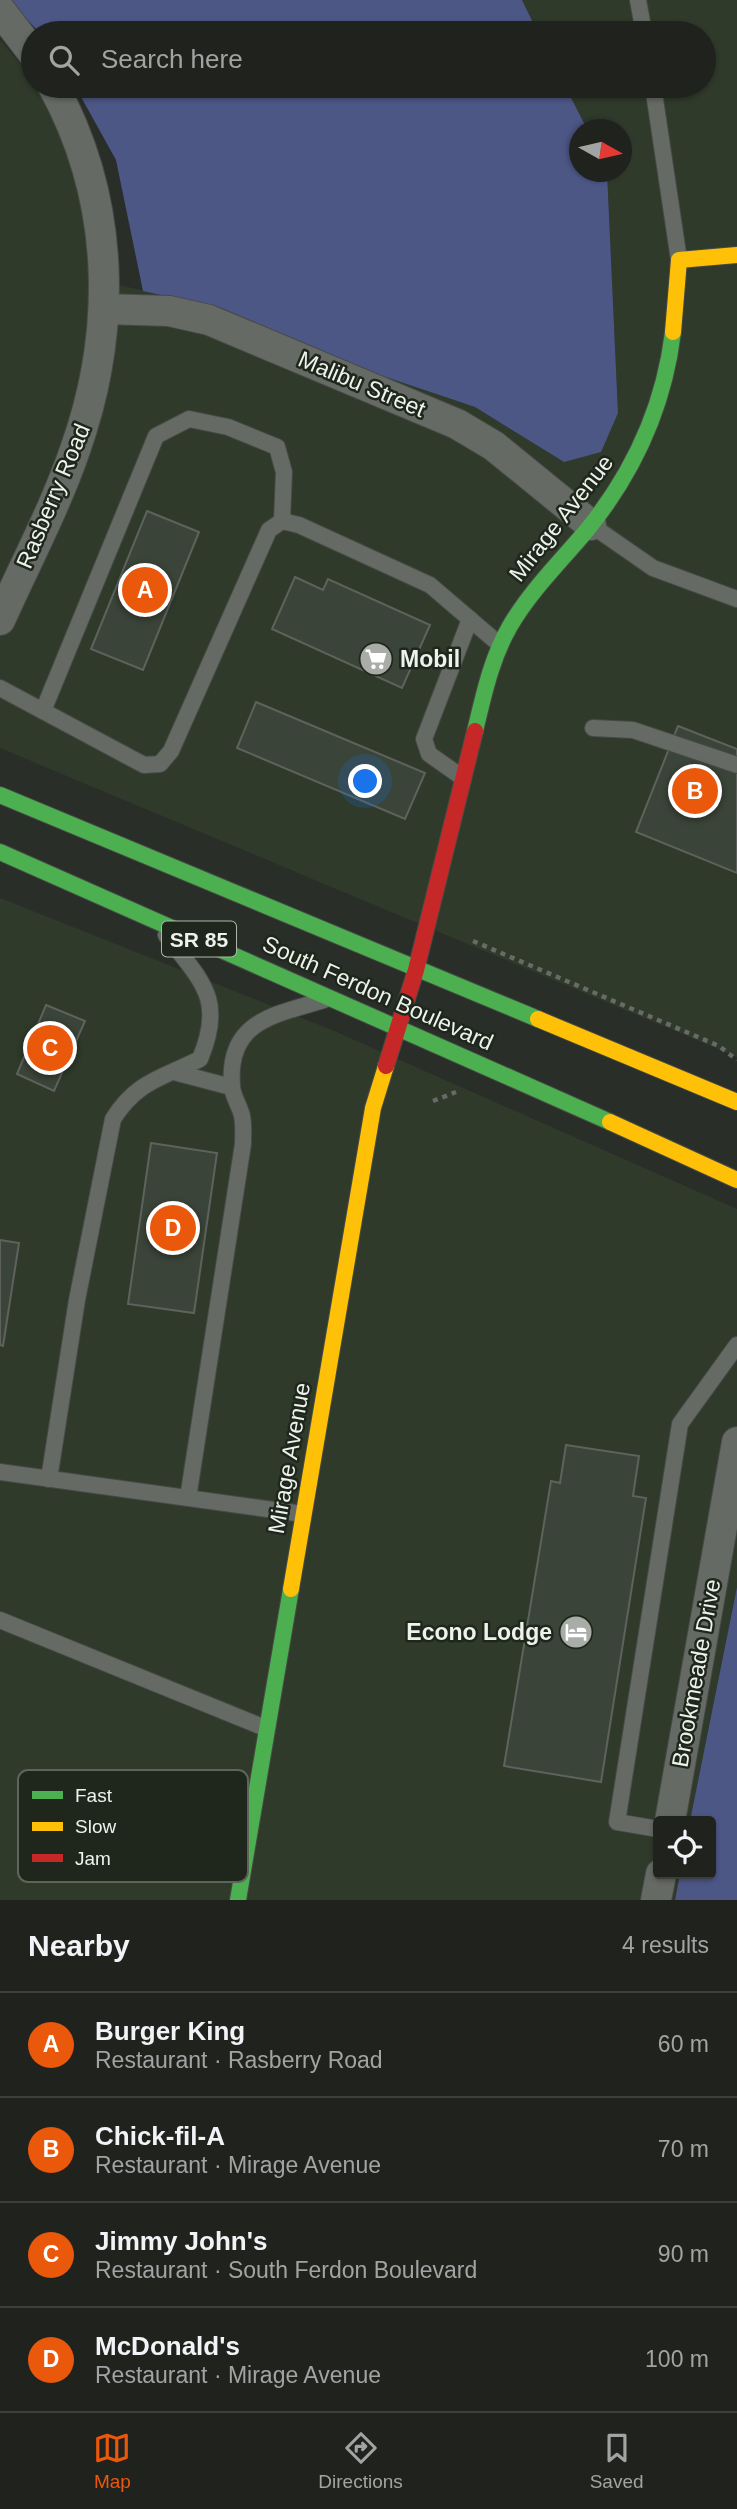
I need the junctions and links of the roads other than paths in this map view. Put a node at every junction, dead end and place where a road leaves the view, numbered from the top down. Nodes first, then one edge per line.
1 (638, 0) edge
2 (0, 10) edge
3 (642, 21) edge
4 (21, 37) edge
5 (59, 98) edge
6 (655, 98) edge
7 (737, 255) edge
8 (679, 260) junction
9 (104, 309) junction
10 (282, 521) junction
11 (591, 525) junction
12 (737, 599) edge
13 (470, 619) junction
14 (0, 620) edge
15 (499, 644) junction
16 (0, 688) edge
17 (43, 711) junction
18 (593, 728) dead end
19 (737, 765) edge
20 (463, 778) junction
21 (0, 795) edge
22 (0, 852) edge
23 (154, 919) junction
24 (416, 970) junction
25 (332, 998) junction
26 (398, 1026) junction
27 (174, 1072) junction
28 (232, 1087) junction
29 (737, 1102) edge
30 (737, 1180) edge
31 (737, 1345) edge
32 (737, 1442) edge
33 (0, 1472) edge
34 (49, 1479) junction
35 (188, 1498) junction
36 (303, 1514) junction
37 (0, 1620) edge
38 (265, 1728) junction
39 (671, 1816) edge
40 (653, 1828) edge
41 (248, 1836) edge
42 (660, 1879) edge
43 (241, 1882) edge
44 (238, 1900) edge
45 (656, 1900) edge

1 - 3 lane
2 - 4 street
5 - 9 street, Rasberry Road
6 - 8 lane, Mirage Avenue
7 - 8 street
8 - 11 street, Mirage Avenue
9 - 11 street, Malibu Street
9 - 14 street, Rasberry Road
10 - 13 lane
10 - 17 lane
10 - 17 lane
11 - 12 lane
11 - 15 street, Mirage Avenue
13 - 15 lane
13 - 20 lane
15 - 20 street, Mirage Avenue
16 - 17 lane
18 - 19 lane
20 - 24 street, Mirage Avenue
21 - 24 street, South Ferdon Boulevard / SR 85
22 - 23 street, South Ferdon Boulevard / SR 85
23 - 25 street, South Ferdon Boulevard / SR 85
23 - 27 lane
24 - 26 street, Mirage Avenue
24 - 29 street, South Ferdon Boulevard / SR 85
25 - 26 street, South Ferdon Boulevard / SR 85
25 - 28 lane
26 - 30 street, South Ferdon Boulevard / SR 85
26 - 36 street, Mirage Avenue
27 - 28 lane
27 - 34 lane
28 - 35 lane
31 - 40 lane
32 - 39 street, Brookmeade Drive
33 - 34 lane
34 - 35 lane
35 - 36 lane
36 - 38 street, Mirage Avenue
37 - 38 lane
38 - 41 street, Mirage Avenue
42 - 45 street
43 - 44 street, Mirage Avenue

